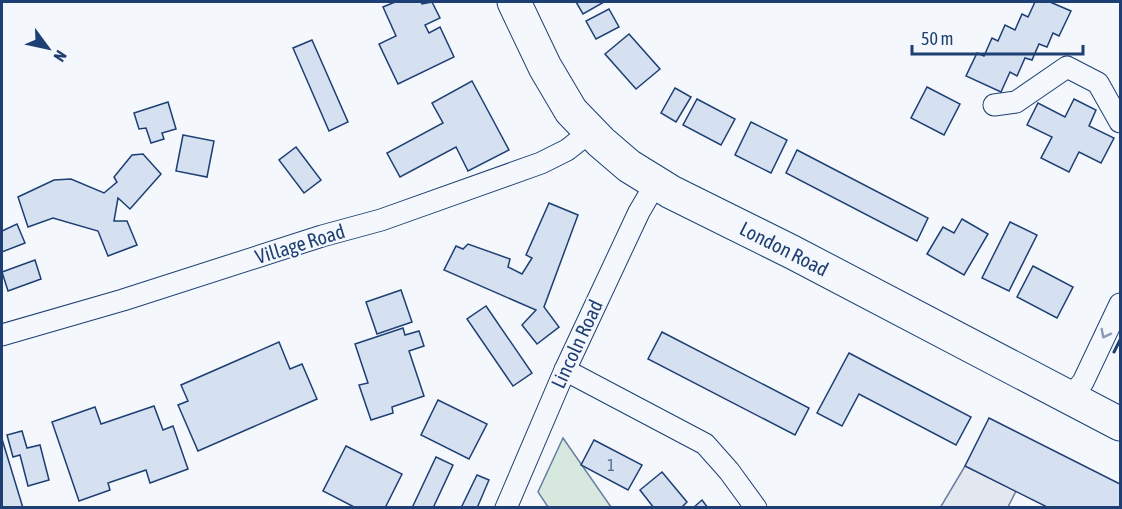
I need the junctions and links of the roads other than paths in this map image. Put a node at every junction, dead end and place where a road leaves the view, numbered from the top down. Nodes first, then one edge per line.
1 (514, 2) edge
2 (994, 105) dead end
3 (1120, 122) edge
4 (590, 132) junction
5 (656, 183) junction
6 (1120, 304) edge
7 (2, 335) edge
8 (565, 370) junction
9 (1070, 398) junction
10 (1120, 424) edge
11 (506, 507) edge
12 (756, 507) edge

1 - 4 main road, London Road
2 - 3 street
4 - 5 main road, London Road
4 - 7 street, Village Road
5 - 8 street, Lincoln Road
5 - 9 main road, London Road
6 -> 9 street
8 - 11 street, Lincoln Road
8 - 12 street
9 - 10 main road, London Road

